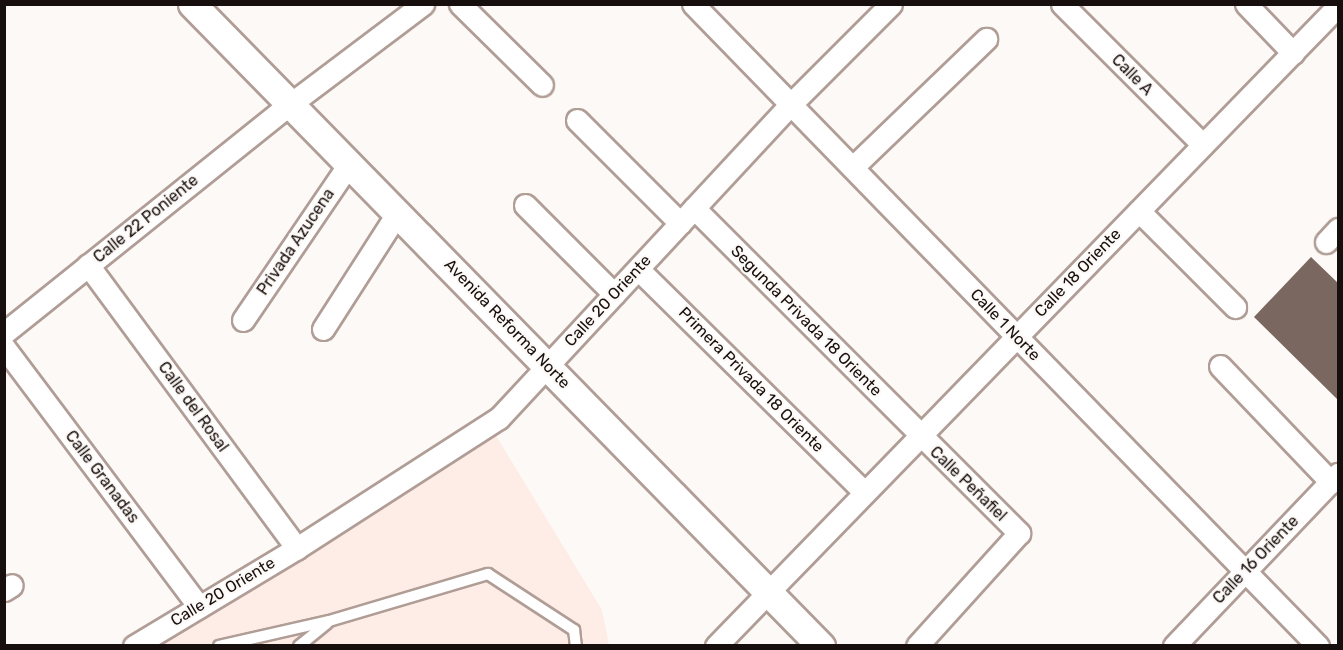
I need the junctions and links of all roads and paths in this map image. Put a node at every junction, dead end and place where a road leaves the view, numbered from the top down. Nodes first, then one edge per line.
1 (192, 4) edge
2 (423, 4) edge
3 (460, 4) edge
4 (693, 4) edge
5 (891, 4) edge
6 (1062, 4) edge
7 (1246, 4) edge
8 (1338, 6) edge
9 (986, 39) dead end
10 (1293, 53) junction
11 (542, 85) dead end
12 (792, 103) junction
13 (289, 105) junction
14 (577, 120) dead end
15 (1203, 145) junction
16 (349, 164) junction
17 (854, 167) junction
18 (525, 205) dead end
19 (1139, 211) junction
20 (398, 212) junction
21 (687, 216) junction
22 (88, 265) junction
23 (638, 269) junction
24 (614, 294) junction
25 (1235, 307) dead end
26 (243, 320) dead end
27 (323, 329) dead end
28 (4, 333) edge
29 (1016, 337) junction
30 (4, 347) edge
31 (548, 366) junction
32 (1220, 366) dead end
33 (918, 435) junction
34 (1334, 478) edge
35 (863, 491) junction
36 (297, 548) junction
37 (1245, 571) junction
38 (765, 591) junction
39 (199, 607) junction
40 (329, 621) junction
41 (134, 645) edge
42 (219, 645) edge
43 (299, 645) edge
44 (576, 645) edge
45 (716, 645) edge
46 (821, 645) edge
47 (917, 645) edge
48 (1174, 645) edge
49 (1318, 645) edge

1 - 13 street, Avenida Reforma Norte
2 - 13 street, Calle 22 Poniente
3 - 11 street
4 - 12 street, Calle 1 Norte
5 - 12 street, Calle 20 Oriente
6 - 15 street, Calle A
7 - 10 street
8 - 10 street, Calle 18 Oriente
9 - 17 street
10 - 15 street, Calle 18 Oriente
12 - 17 street, Calle 1 Norte
12 - 21 street, Calle 20 Oriente
13 - 16 street, Avenida Reforma Norte
13 - 22 street, Calle 22 Poniente
14 - 21 street, Segunda Privada 18 Oriente
15 - 19 street, Calle 18 Oriente
16 - 20 street, Avenida Reforma Norte
16 - 26 street, Privada Azucena
17 - 29 street, Calle 1 Norte
18 - 24 street
19 - 25 street
19 - 29 street, Calle 18 Oriente
20 - 27 street
20 - 31 street, Avenida Reforma Norte
21 - 23 street, Calle 20 Oriente
21 - 33 street, Segunda Privada 18 Oriente
22 - 28 street, Calle 22 Poniente
22 - 36 street, Calle del Rosal
23 - 24 street, Calle 20 Oriente
23 - 35 street, Primera Privada 18 Oriente
24 - 31 street, Calle 20 Oriente
29 - 33 street, Calle 18 Oriente
29 - 37 street, Calle 1 Norte
30 - 39 street, Calle Granadas
31 - 36 street, Calle 20 Oriente
31 - 38 street, Avenida Reforma Norte
32 - 34 street
33 - 35 street, Calle 18 Oriente
33 - 47 street, Calle Peñafiel
34 - 37 street, Calle 16 Oriente
35 - 38 street, Calle 18 Oriente
36 - 39 street, Calle 20 Oriente
37 - 48 street, Calle 16 Oriente
37 - 49 street, Calle 1 Norte
38 - 45 street, Calle 18 Oriente
38 - 46 street, Avenida Reforma Norte
39 - 41 street, Calle 20 Oriente
40 - 42 lane
40 - 43 lane
40 - 44 lane

